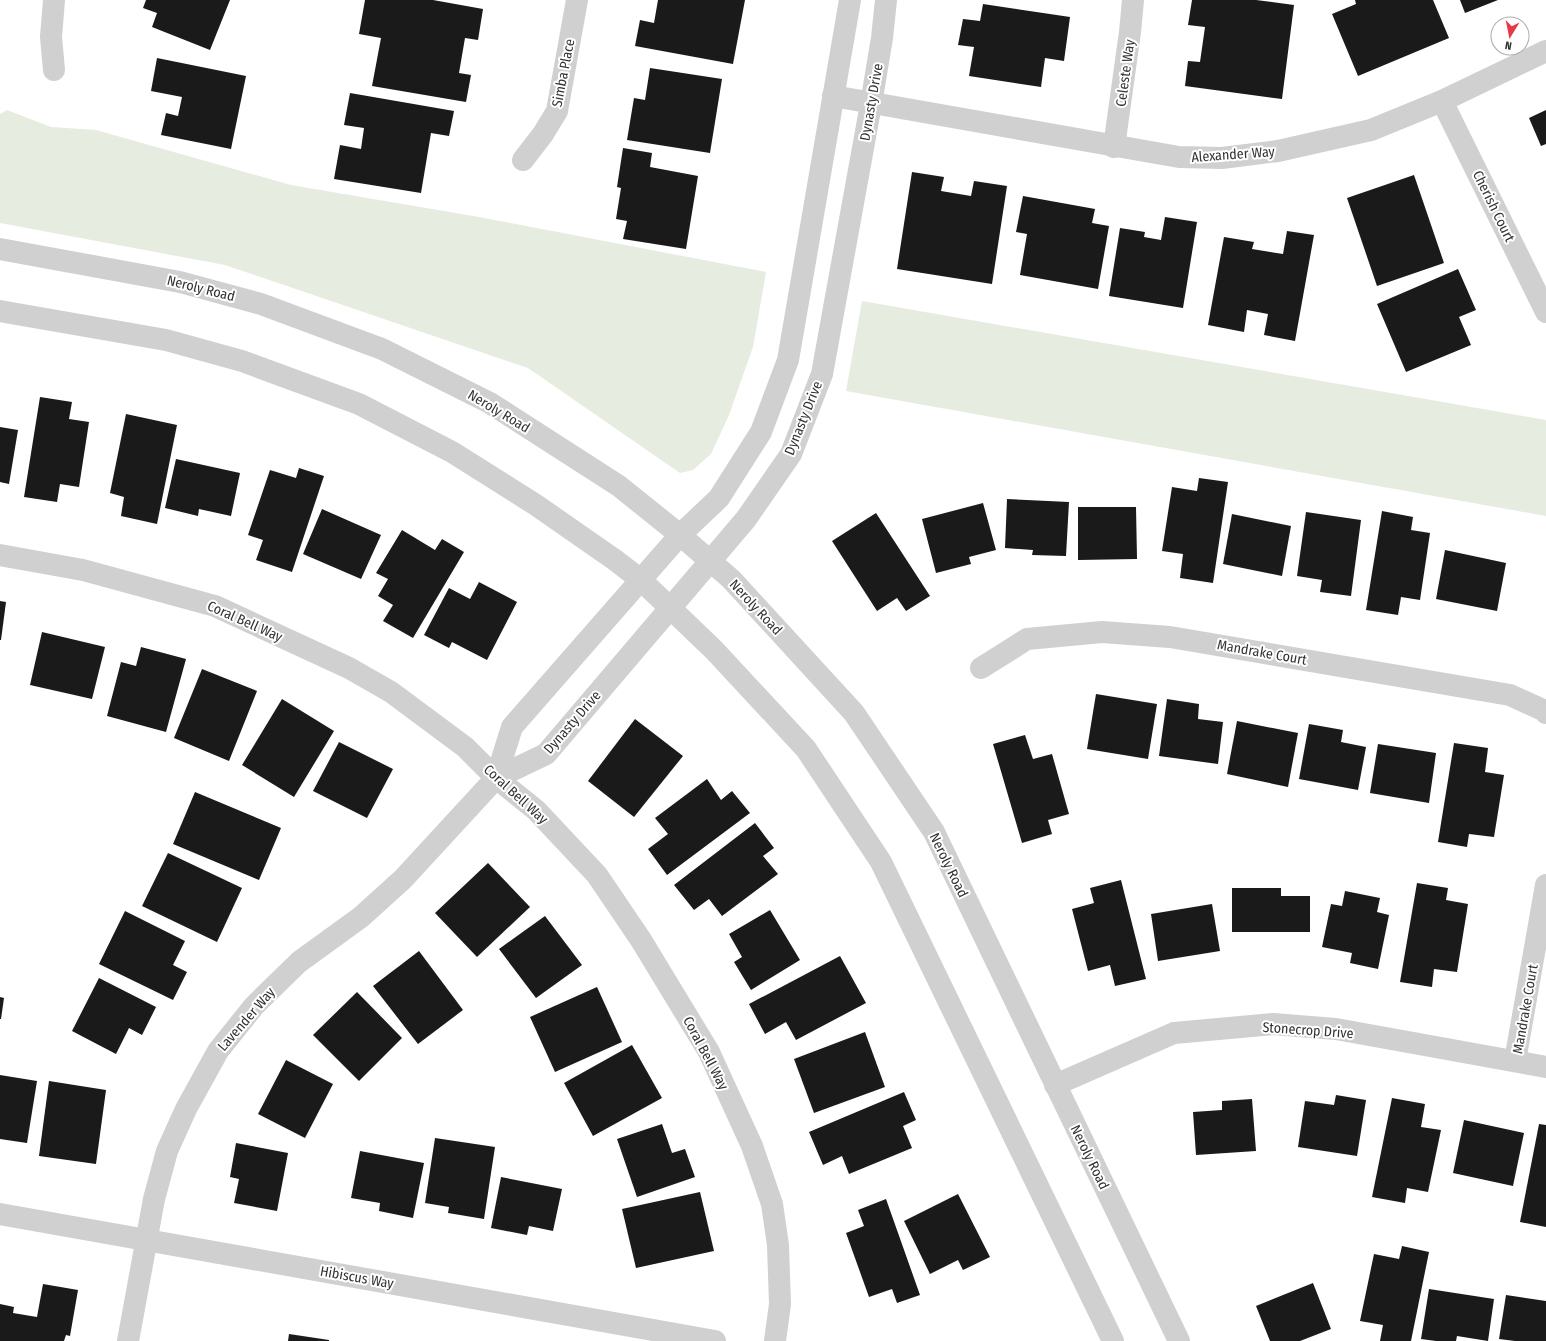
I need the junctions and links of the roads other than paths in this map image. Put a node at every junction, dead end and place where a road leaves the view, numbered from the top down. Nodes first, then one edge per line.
1 (54, 0) edge
2 (577, 0) edge
3 (850, 0) edge
4 (886, 0) edge
5 (1133, 0) edge
6 (1546, 51) edge
7 (54, 70) dead end
8 (833, 96) junction
9 (1442, 101) junction
10 (871, 104) junction
11 (1114, 146) junction
12 (523, 160) dead end
13 (0, 249) edge
14 (0, 311) edge
15 (1546, 312) edge
16 (680, 535) junction
17 (0, 555) edge
18 (710, 561) junction
19 (641, 580) junction
20 (670, 607) junction
21 (981, 668) dead end
22 (1546, 713) edge
23 (496, 778) junction
24 (1546, 885) edge
25 (1515, 1061) junction
26 (1546, 1067) edge
27 (1055, 1085) junction
28 (0, 1214) edge
29 (146, 1239) junction
30 (128, 1341) edge
31 (715, 1341) edge
32 (775, 1341) edge
33 (1113, 1341) edge
34 (1179, 1341) edge

1 - 7 street
2 - 12 street, Simba Place
3 - 8 street
4 - 10 street, Dynasty Drive
5 - 11 street, Celeste Way
6 - 9 street, Alexander Way
8 - 10 street, Alexander Way
8 - 16 street
9 - 11 street, Alexander Way
9 - 15 street, Cherish Court
10 - 11 street, Alexander Way
10 - 18 street, Dynasty Drive
13 - 16 street, Neroly Road
14 - 19 street
16 - 18 street, Neroly Road
16 - 19 street
17 - 23 street, Coral Bell Way
18 - 20 street, Dynasty Drive
18 - 27 street, Neroly Road
19 - 20 street
19 - 23 street
20 - 23 street, Dynasty Drive
20 - 33 street
21 - 22 street, Mandrake Court
23 - 29 street, Lavender Way
23 - 32 street, Coral Bell Way
24 - 25 street, Mandrake Court
25 - 26 street, Stonecrop Drive
25 - 27 street, Stonecrop Drive
27 - 34 street, Neroly Road
28 - 29 street, Hibiscus Way
29 - 30 street, Lavender Way
29 - 31 street, Hibiscus Way

